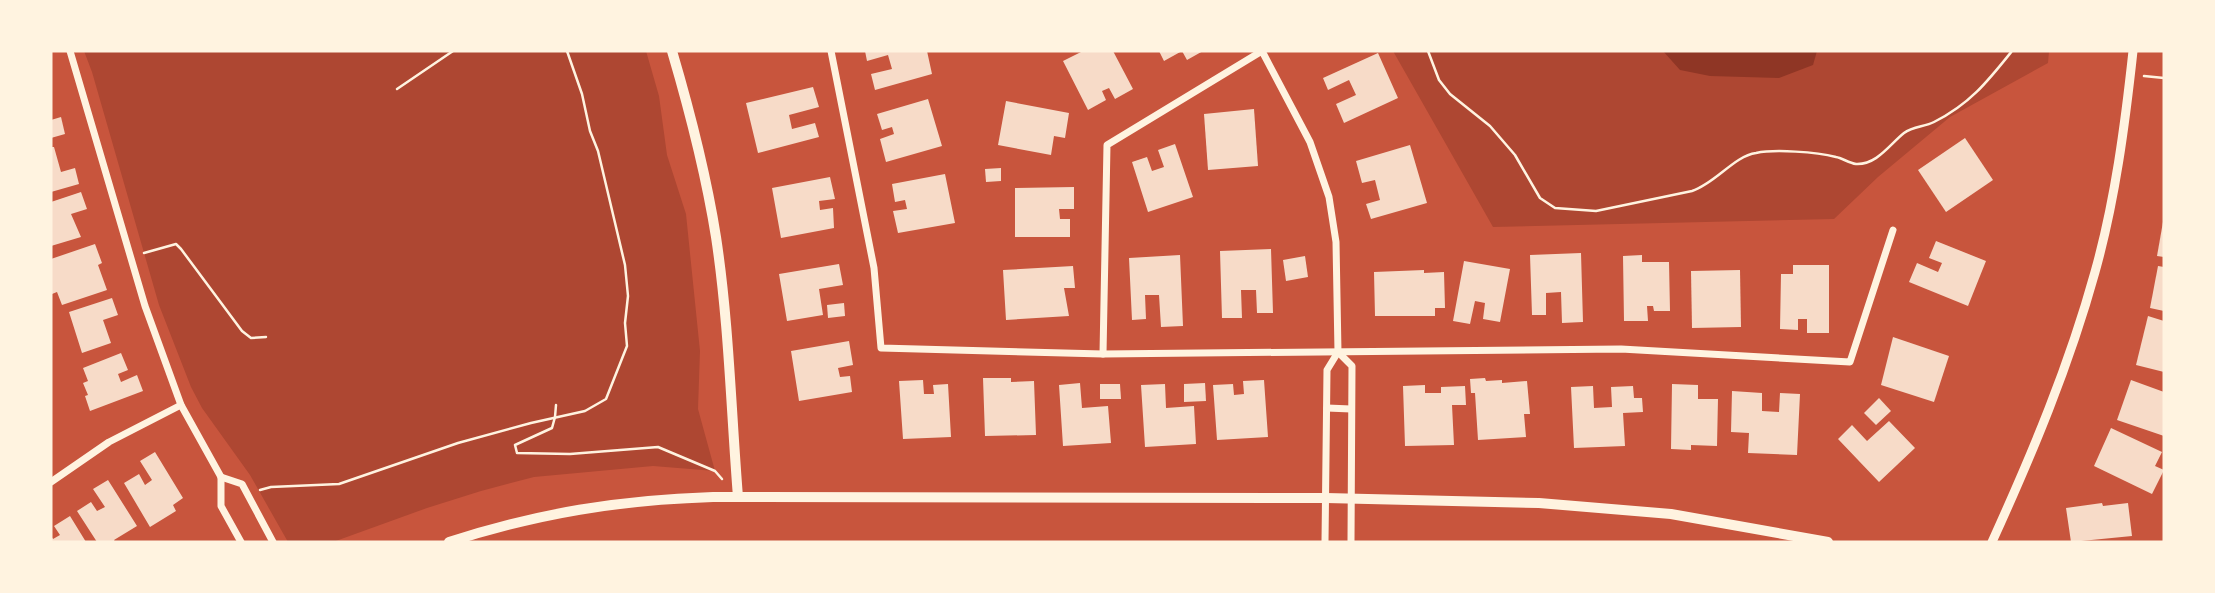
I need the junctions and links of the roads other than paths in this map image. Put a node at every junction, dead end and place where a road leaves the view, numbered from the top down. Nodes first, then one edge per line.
1 (70, 51) edge
2 (672, 51) edge
3 (831, 51) edge
4 (1262, 51) edge
5 (2133, 51) edge
6 (1893, 230) dead end
7 (1338, 352) junction
8 (1102, 354) junction
9 (181, 405) junction
10 (1327, 408) junction
11 (1351, 409) junction
12 (220, 477) junction
13 (51, 482) edge
14 (738, 497) junction
15 (1326, 498) junction
16 (1350, 499) junction
17 (241, 542) edge
18 (273, 542) edge
19 (449, 542) edge
20 (1325, 542) edge
21 (1351, 542) edge
22 (1828, 542) edge
23 (1992, 542) edge

1 - 9 street
2 - 14 main road
3 - 8 street
4 - 7 street
4 - 8 street
5 - 23 street
6 - 7 street
7 - 8 street
7 - 10 street
7 - 11 street
9 - 12 street
9 - 13 street
10 - 11 street
10 - 15 street
11 - 16 street
12 - 17 street
12 - 18 street
14 - 15 main road
14 - 19 main road
15 - 16 main road
15 - 20 street
16 - 21 street
16 - 22 main road

